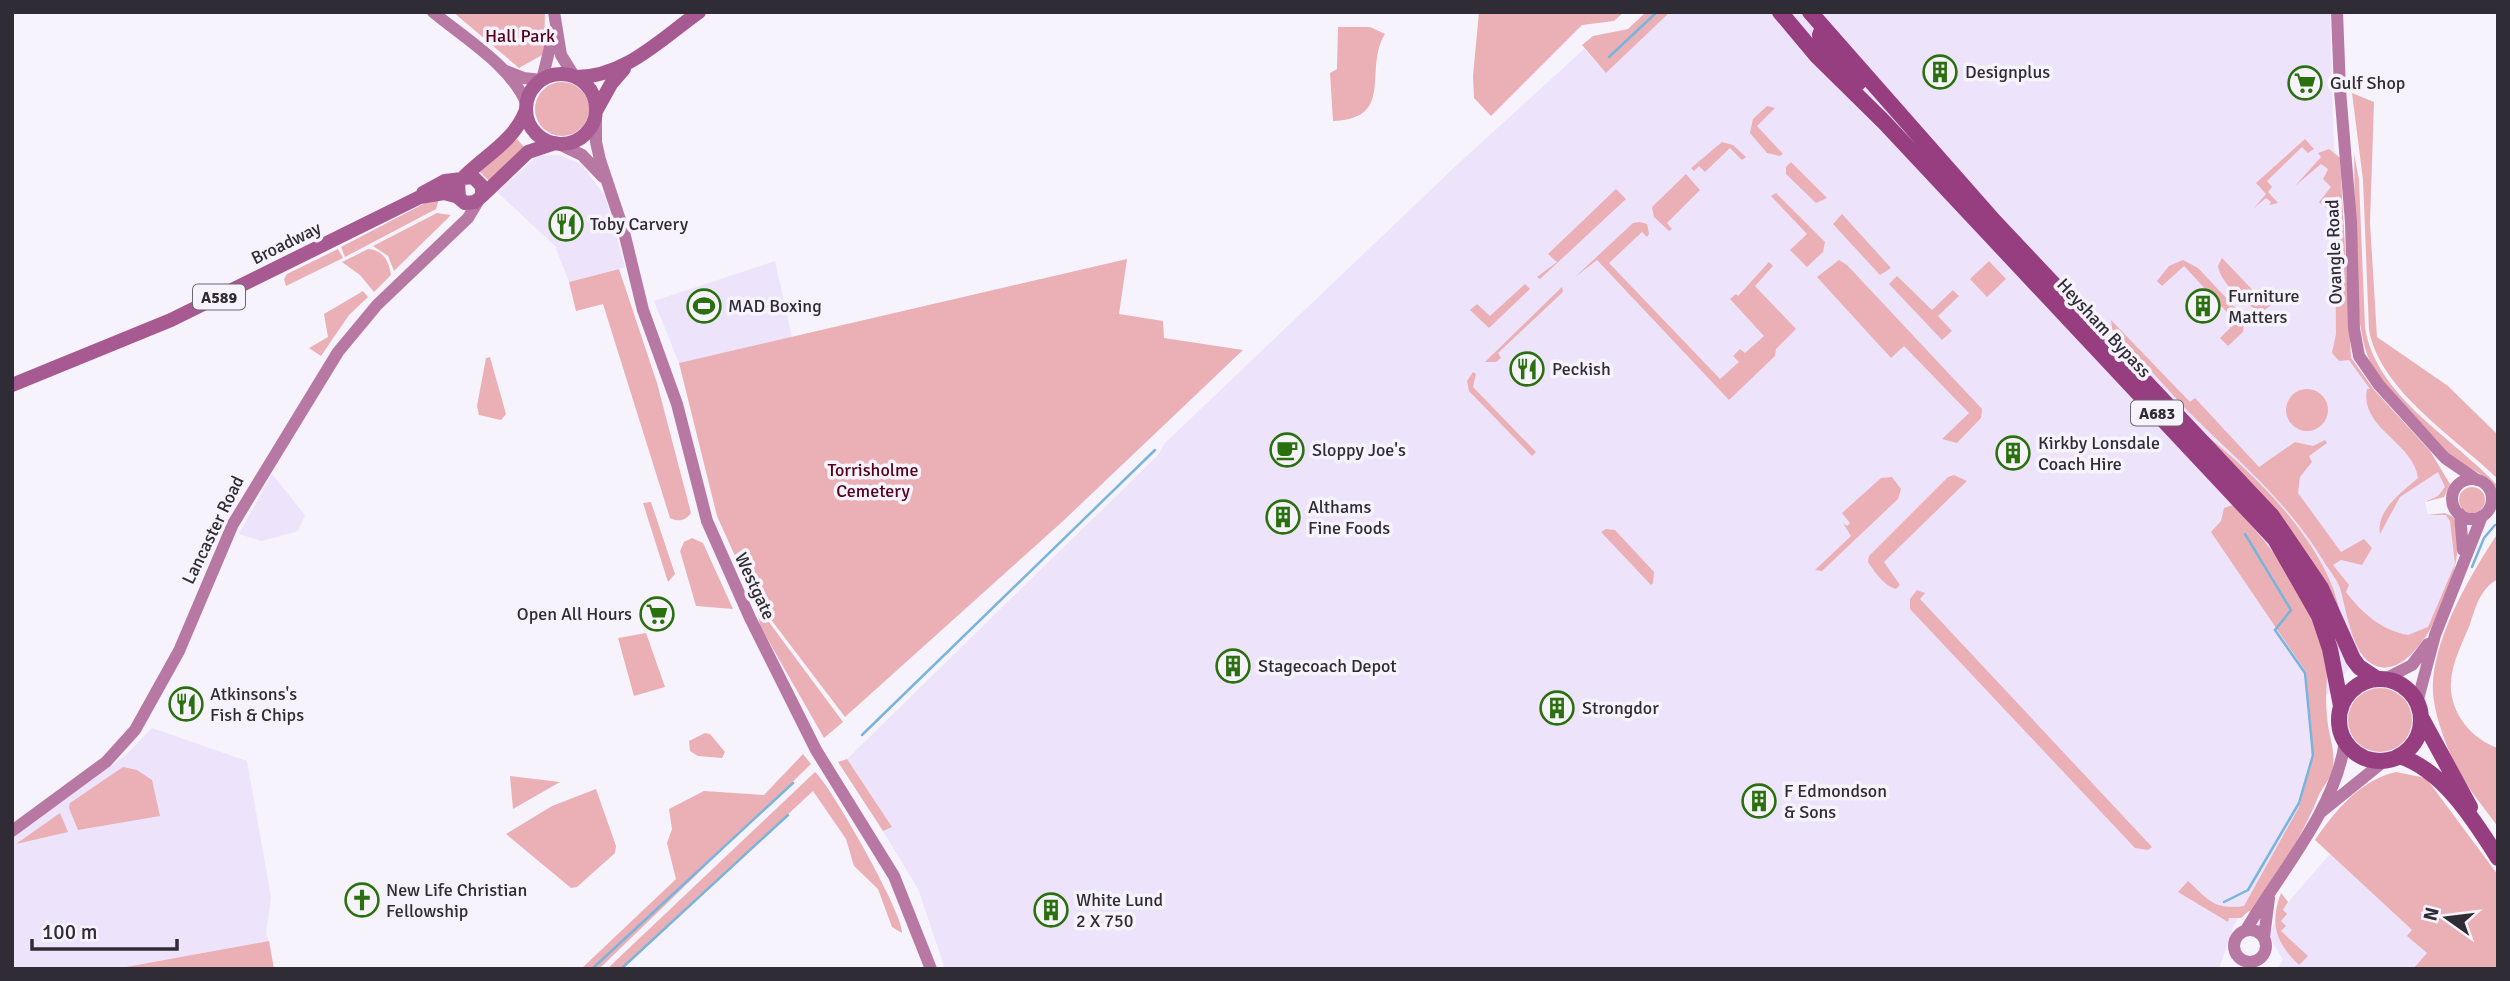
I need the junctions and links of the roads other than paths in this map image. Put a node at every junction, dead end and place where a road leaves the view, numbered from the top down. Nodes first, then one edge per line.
1 (433, 12) edge
2 (699, 12) edge
3 (1780, 12) edge
4 (1793, 12) edge
5 (1810, 12) edge
6 (2337, 12) edge
7 (554, 16) edge
8 (1823, 27) junction
9 (1809, 43) junction
10 (631, 62) junction
11 (500, 68) junction
12 (575, 77) junction
13 (541, 80) junction
14 (526, 107) junction
15 (596, 112) junction
16 (1884, 122) junction
17 (556, 143) junction
18 (463, 179) junction
19 (612, 192) junction
20 (420, 197) junction
21 (481, 197) junction
22 (459, 198) junction
23 (446, 237) junction
24 (12, 385) edge
25 (2445, 458) junction
26 (2477, 480) junction
27 (2454, 491) junction
28 (2460, 514) junction
29 (2482, 516) junction
30 (2460, 568) junction
31 (2435, 635) junction
32 (2381, 679) junction
33 (2341, 706) junction
34 (2419, 710) junction
35 (2345, 741) junction
36 (2392, 759) junction
37 (2321, 812) junction
38 (2477, 825) junction
39 (12, 831) edge
40 (2498, 858) edge
41 (2269, 898) junction
42 (2246, 930) junction
43 (2263, 937) junction
44 (2238, 964) edge
45 (2252, 966) edge
46 (931, 969) edge

1 - 11 main road
2 - 10 main road
3 - 9 highway, Heysham Bypass / A683
4 - 9 highway, A683
5 - 8 highway, Heysham Bypass / A683
6 - 25 main road, Ovangle Road
7 - 12 main road
7 - 13 main road
8 - 16 highway, A683
8 - 32 highway, Heysham Bypass / A683
9 - 16 highway, Heysham Bypass / A683
10 - 12 main road
10 - 15 main road
11 - 13 main road
11 - 14 main road
12 - 13 main road
12 - 15 main road
13 - 14 main road, A589
14 - 17 main road
14 - 18 main road, A589
15 - 17 main road
15 - 19 main road, Westgate
16 - 33 highway, Heysham Bypass / A683
17 - 19 main road, Westgate
17 - 21 main road, Lancaster Road
18 - 20 main road, Broadway / A589
18 - 21 main road
18 - 22 main road
19 - 46 main road, Westgate
20 - 22 main road, Broadway / A589
20 - 24 main road, Broadway / A589
21 - 22 main road, A589
21 - 23 main road, Lancaster Road
22 - 23 main road, Lancaster Road
23 - 39 main road, Lancaster Road
25 - 26 main road, Ovangle Road
25 - 27 main road, Ovangle Road
26 - 27 main road
26 - 29 main road
27 - 28 main road
28 - 29 main road
28 - 30 main road
29 - 30 main road
30 - 31 main road
31 - 32 main road
31 - 34 main road
32 - 33 highway
32 - 34 highway, A683
33 - 35 highway, A683
34 - 36 highway
34 - 38 highway, A683
35 - 36 highway, A683
35 - 37 main road
36 - 37 main road
36 - 38 highway, A683
37 - 41 main road
38 - 40 highway, A683
41 - 42 main road
41 - 43 main road
42 - 43 main road
42 - 44 main road
43 - 45 main road
44 - 45 main road

